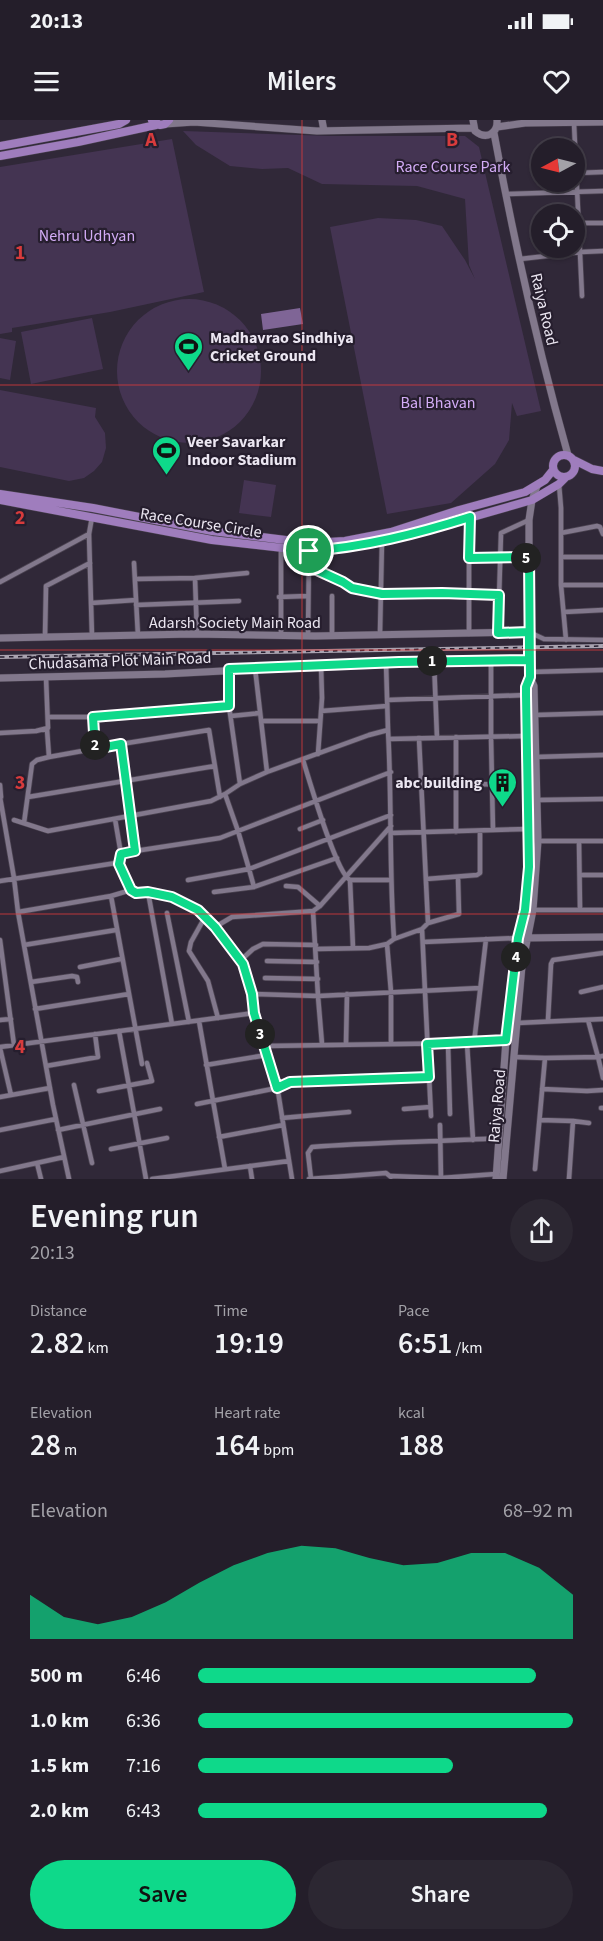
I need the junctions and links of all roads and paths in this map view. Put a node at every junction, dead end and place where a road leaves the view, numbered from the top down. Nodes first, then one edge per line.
1 (322, 120) edge
2 (122, 121) edge
3 (161, 122) edge
4 (603, 122) edge
5 (574, 123) junction
6 (473, 124) edge
7 (496, 126) edge
8 (324, 131) junction
9 (575, 138) edge
10 (0, 146) edge
11 (0, 156) edge
12 (603, 172) edge
13 (585, 173) edge
14 (585, 190) edge
15 (603, 191) edge
16 (542, 192) edge
17 (506, 194) junction
18 (585, 223) edge
19 (603, 223) edge
20 (603, 251) edge
21 (585, 252) edge
22 (531, 258) edge
23 (581, 258) edge
24 (520, 259) junction
25 (582, 296) dead end
26 (571, 458) junction
27 (554, 470) junction
28 (592, 470) junction
29 (603, 471) edge
30 (569, 476) junction
31 (559, 484) junction
32 (537, 486) junction
33 (0, 494) edge
34 (0, 500) edge
35 (532, 500) junction
36 (93, 508) junction
37 (470, 517) junction
38 (92, 518) junction
39 (529, 520) junction
40 (561, 533) junction
41 (89, 534) junction
42 (603, 534) edge
43 (382, 538) junction
44 (281, 549) junction
45 (309, 551) junction
46 (529, 557) junction
47 (561, 557) junction
48 (603, 557) edge
49 (469, 558) junction
50 (500, 558) junction
51 (134, 562) dead end
52 (90, 563) junction
53 (308, 566) junction
54 (247, 573) dead end
55 (195, 578) junction
56 (135, 579) junction
57 (0, 582) edge
58 (561, 585) junction
59 (603, 585) edge
60 (382, 594) junction
61 (469, 595) junction
62 (499, 595) junction
63 (308, 596) junction
64 (332, 596) dead end
65 (279, 597) junction
66 (239, 601) dead end
67 (136, 602) junction
68 (91, 603) junction
69 (195, 603) junction
70 (603, 610) edge
71 (564, 612) junction
72 (529, 632) junction
73 (380, 633) junction
74 (498, 633) junction
75 (197, 634) junction
76 (469, 634) junction
77 (281, 635) junction
78 (332, 635) junction
79 (138, 636) junction
80 (308, 636) junction
81 (45, 637) junction
82 (92, 637) junction
83 (0, 638) edge
84 (566, 640) junction
85 (603, 640) edge
86 (491, 660) junction
87 (529, 660) junction
88 (434, 661) junction
89 (386, 662) junction
90 (321, 665) junction
91 (255, 668) junction
92 (229, 669) junction
93 (603, 670) edge
94 (530, 675) junction
95 (45, 677) junction
96 (0, 678) edge
97 (526, 695) junction
98 (491, 696) junction
99 (436, 697) junction
100 (387, 703) junction
101 (229, 706) junction
102 (321, 711) junction
103 (260, 713) junction
104 (603, 713) edge
105 (535, 715) junction
106 (231, 716) junction
107 (48, 717) junction
108 (93, 717) junction
109 (261, 721) junction
110 (320, 721) junction
111 (46, 729) junction
112 (388, 730) junction
113 (0, 733) edge
114 (491, 736) junction
115 (526, 736) junction
116 (456, 737) junction
117 (420, 738) junction
118 (437, 738) junction
119 (388, 739) junction
120 (121, 744) junction
121 (95, 749) junction
122 (318, 754) junction
123 (603, 755) edge
124 (49, 757) junction
125 (536, 757) junction
126 (303, 759) junction
127 (215, 766) junction
128 (267, 772) junction
129 (391, 772) junction
130 (126, 781) junction
131 (240, 784) junction
132 (491, 784) junction
133 (0, 785) edge
134 (421, 785) junction
135 (456, 785) junction
136 (223, 796) junction
137 (1, 797) edge
138 (28, 797) junction
139 (316, 799) junction
140 (603, 799) edge
141 (537, 800) junction
142 (391, 815) junction
143 (131, 816) junction
144 (115, 819) junction
145 (14, 820) dead end
146 (323, 820) junction
147 (24, 823) junction
148 (391, 825) junction
149 (300, 829) dead end
150 (534, 829) junction
151 (493, 830) junction
152 (238, 831) junction
153 (480, 831) junction
154 (423, 832) junction
155 (456, 832) junction
156 (391, 833) junction
157 (330, 838) junction
158 (538, 841) junction
159 (579, 841) junction
160 (603, 841) edge
161 (135, 851) junction
162 (121, 854) junction
163 (337, 858) junction
164 (119, 864) junction
165 (249, 869) junction
166 (603, 874) edge
167 (581, 875) junction
168 (458, 877) junction
169 (14, 878) junction
170 (348, 879) junction
171 (426, 879) junction
172 (0, 880) edge
173 (188, 880) dead end
174 (390, 880) junction
175 (286, 886) dead end
176 (254, 887) junction
177 (131, 890) junction
178 (148, 892) junction
179 (214, 892) dead end
180 (111, 896) junction
181 (320, 906) junction
182 (580, 909) junction
183 (533, 910) junction
184 (603, 910) edge
185 (313, 911) junction
186 (18, 912) junction
187 (168, 913) dead end
188 (205, 917) junction
189 (428, 923) junction
190 (215, 927) junction
191 (422, 929) junction
192 (116, 930) junction
193 (603, 937) edge
194 (518, 938) junction
195 (526, 938) junction
196 (394, 939) junction
197 (486, 939) junction
198 (0, 940) edge
199 (423, 942) junction
200 (387, 944) junction
201 (24, 945) junction
202 (316, 947) junction
203 (353, 948) junction
204 (1, 951) edge
205 (603, 953) edge
206 (121, 959) junction
207 (241, 960) junction
208 (267, 961) dead end
209 (317, 962) junction
210 (80, 967) dead end
211 (265, 978) dead end
212 (318, 979) junction
213 (31, 982) junction
214 (78, 982) dead end
215 (6, 986) junction
216 (0, 987) edge
217 (603, 987) edge
218 (480, 988) junction
219 (424, 990) junction
220 (391, 992) junction
221 (581, 992) dead end
222 (129, 994) junction
223 (252, 994) junction
224 (347, 994) junction
225 (318, 996) junction
226 (36, 1009) junction
227 (254, 1013) junction
228 (11, 1018) junction
229 (218, 1018) junction
230 (603, 1019) edge
231 (0, 1020) edge
232 (548, 1020) junction
233 (588, 1020) junction
234 (199, 1021) junction
235 (189, 1022) junction
236 (517, 1023) junction
237 (172, 1024) junction
238 (136, 1028) junction
239 (119, 1031) junction
240 (95, 1034) junction
241 (506, 1040) junction
242 (41, 1041) junction
243 (474, 1042) junction
244 (448, 1043) junction
245 (467, 1043) junction
246 (322, 1044) junction
247 (346, 1044) junction
248 (391, 1044) junction
249 (427, 1044) junction
250 (14, 1045) junction
251 (264, 1046) junction
252 (0, 1047) edge
253 (267, 1055) junction
254 (513, 1057) junction
255 (600, 1057) edge
256 (545, 1058) junction
257 (206, 1065) junction
258 (46, 1066) junction
259 (3, 1070) edge
260 (429, 1077) junction
261 (603, 1078) edge
262 (74, 1085) dead end
263 (127, 1086) junction
264 (50, 1088) junction
265 (277, 1088) junction
266 (542, 1089) junction
267 (603, 1090) edge
268 (99, 1091) dead end
269 (12, 1095) junction
270 (0, 1097) edge
271 (213, 1102) junction
272 (197, 1104) dead end
273 (430, 1107) junction
274 (160, 1109) dead end
275 (404, 1109) dead end
276 (349, 1112) dead end
277 (450, 1114) dead end
278 (133, 1115) junction
279 (431, 1116) dead end
280 (282, 1118) junction
281 (56, 1119) junction
282 (540, 1120) junction
283 (573, 1121) junction
284 (589, 1122) dead end
285 (84, 1125) junction
286 (283, 1125) junction
287 (440, 1125) dead end
288 (0, 1130) edge
289 (58, 1131) junction
290 (219, 1137) junction
291 (167, 1138) dead end
292 (499, 1138) junction
293 (473, 1140) junction
294 (441, 1142) junction
295 (139, 1144) junction
296 (111, 1149) dead end
297 (64, 1157) junction
298 (289, 1161) junction
299 (37, 1163) junction
300 (92, 1163) dead end
301 (250, 1166) junction
302 (225, 1169) junction
303 (535, 1169) dead end
304 (217, 1171) junction
305 (0, 1172) edge
306 (499, 1177) edge
307 (391, 1178) edge
308 (441, 1178) edge
309 (41, 1179) edge
310 (69, 1179) edge
311 (146, 1179) edge
312 (152, 1179) edge
313 (218, 1179) edge
314 (252, 1179) edge
315 (292, 1179) edge
316 (310, 1179) edge
317 (415, 1179) edge
318 (569, 1179) edge

1 - 8 street
2 - 10 main road
3 - 8 street
3 - 11 main road
4 - 5 street
5 - 7 street
5 - 9 street
6 - 7 street
6 - 8 street
7 - 17 street, Raiya Road
12 - 13 street
14 - 15 street
16 - 17 street
17 - 24 street, Raiya Road
18 - 19 street
20 - 21 street
22 - 24 street
23 - 25 street
24 - 26 street, Raiya Road
26 - 27 main road
26 - 28 main road
26 - 30 main road
27 - 30 main road
27 - 32 main road, Race Course Circle
28 - 29 main road
28 - 30 main road
30 - 31 main road, Race Course Circle
31 - 35 main road, Race Course Circle
31 - 40 street
32 - 35 street, Raiya Road
32 - 43 main road, Race Course Circle
33 - 36 main road, Race Course Circle
34 - 38 main road, Race Course Circle
35 - 37 main road, Race Course Circle
35 - 39 street, Raiya Road
36 - 38 street
36 - 43 main road, Race Course Circle
37 - 43 main road, Race Course Circle
37 - 49 street
38 - 41 street
38 - 44 main road, Race Course Circle
39 - 46 street, Raiya Road
39 - 50 street
40 - 42 street
40 - 47 street
41 - 52 street
41 - 57 street
43 - 45 main road, Race Course Circle
43 - 60 street
44 - 45 main road, Race Course Circle
44 - 65 street
45 - 53 street
46 - 50 street
46 - 72 street, Raiya Road
47 - 48 street
47 - 58 street
49 - 50 street
49 - 61 street
50 - 62 street
51 - 56 street
52 - 68 street
52 - 81 street
53 - 60 street
53 - 63 street
54 - 55 street
55 - 56 street
55 - 69 street
56 - 67 street
58 - 59 street
58 - 71 street
60 - 61 street
60 - 73 street
61 - 62 street
61 - 76 street
62 - 74 street
63 - 65 street
63 - 80 street
64 - 78 street
65 - 77 street
66 - 69 street
67 - 68 street
67 - 69 street
67 - 79 street
68 - 82 street
69 - 75 street
70 - 71 street
71 - 84 street
72 - 74 street, Adarsh Society Main Road
72 - 84 street
72 - 87 street, Raiya Road
73 - 76 street, Adarsh Society Main Road
73 - 78 street, Adarsh Society Main Road
74 - 76 street, Adarsh Society Main Road
75 - 77 street, Adarsh Society Main Road
75 - 79 street, Adarsh Society Main Road
77 - 80 street, Adarsh Society Main Road
78 - 80 street, Adarsh Society Main Road
79 - 82 street, Adarsh Society Main Road
81 - 82 street, Adarsh Society Main Road
81 - 83 street, Adarsh Society Main Road
84 - 85 street
86 - 87 street, Chudasama Plot Main Road
86 - 88 street, Chudasama Plot Main Road
86 - 98 street
87 - 94 street, Raiya Road
88 - 89 street, Chudasama Plot Main Road
88 - 99 street
89 - 90 street, Chudasama Plot Main Road
89 - 100 street
90 - 91 street, Chudasama Plot Main Road
90 - 102 street
91 - 92 street, Chudasama Plot Main Road
91 - 103 street
92 - 95 street, Chudasama Plot Main Road
92 - 101 street
93 - 94 street
94 - 97 street, Raiya Road
94 - 105 street, Raiya Road
95 - 96 street, Chudasama Plot Main Road
95 - 107 street
97 - 98 street
97 - 115 street, Raiya Road
98 - 99 street
98 - 114 street
99 - 100 street
99 - 118 street
100 - 102 street
100 - 112 street
101 - 106 street
101 - 108 street
102 - 110 street
103 - 106 street
103 - 109 street
104 - 105 street
105 - 125 street, Raiya Road
106 - 131 street
107 - 108 street
107 - 111 street
108 - 121 street
109 - 110 street
109 - 128 street
110 - 122 street
111 - 113 street
111 - 124 street
112 - 119 street
112 - 122 street
114 - 115 street
114 - 116 street
114 - 132 street
115 - 150 street, Raiya Road
116 - 118 street
116 - 135 street
117 - 118 street
117 - 119 street
117 - 134 street
119 - 129 street
120 - 121 street
120 - 127 street
120 - 130 street
121 - 124 street
122 - 126 street
123 - 125 street
124 - 138 street
125 - 141 street, Raiya Road
126 - 128 street
126 - 139 street
127 - 130 street
127 - 136 street
128 - 131 street
129 - 139 street
129 - 142 street
130 - 138 street
130 - 143 street
131 - 136 street
132 - 135 street
132 - 151 street
133 - 137 street
134 - 135 street
134 - 154 street
135 - 155 street
136 - 143 street
136 - 152 street
137 - 169 street
138 - 147 street
139 - 146 street
139 - 152 street
140 - 141 street
141 - 150 street, Raiya Road
142 - 148 street
142 - 157 street
143 - 144 street
143 - 161 street
144 - 147 street
144 - 162 street
145 - 147 street
146 - 149 street
146 - 157 street
148 - 156 street
148 - 170 street
150 - 151 street
150 - 158 street, Raiya Road
150 - 194 street, Raiya Road
151 - 153 street
152 - 161 street
152 - 165 street
153 - 155 street
153 - 168 street
154 - 155 street
154 - 156 street
154 - 171 street
156 - 174 street
157 - 163 street
157 - 165 street
158 - 159 street
158 - 183 street, Raiya Road
159 - 160 street
159 - 167 street
161 - 162 street
162 - 164 street
163 - 170 street
163 - 176 street
164 - 169 street
164 - 177 street
165 - 173 street
165 - 176 street
166 - 167 street
167 - 182 street
168 - 171 street
168 - 189 street
169 - 172 street
169 - 186 street
170 - 174 street
170 - 181 street
170 - 203 street
171 - 189 street
174 - 196 street
175 - 181 street
176 - 179 street
177 - 178 street
177 - 180 street
178 - 188 street
178 - 237 street
180 - 186 street
180 - 192 street
181 - 185 street
182 - 183 street
182 - 184 street
183 - 195 street, Raiya Road
185 - 190 street
185 - 202 street
186 - 201 street
187 - 235 street
188 - 190 street
188 - 229 street
189 - 191 street
190 - 207 street
191 - 196 street
191 - 199 street
192 - 201 street
192 - 206 street
193 - 195 street
194 - 195 street
194 - 197 street
194 - 241 street, Raiya Road
195 - 236 street, Raiya Road
196 - 200 street
197 - 199 street
197 - 218 street
198 - 204 street
199 - 219 street
200 - 203 street
200 - 220 street
201 - 213 street
202 - 203 street
202 - 207 street
202 - 209 street
204 - 215 street
205 - 232 street
206 - 210 street
206 - 222 street
207 - 223 street
208 - 209 street
209 - 212 street
211 - 212 street
212 - 225 street
213 - 214 street
213 - 226 street
215 - 216 street
215 - 228 street
217 - 221 street
218 - 219 street
218 - 243 street
219 - 220 street
219 - 249 street
220 - 224 street
220 - 248 street
222 - 226 street
222 - 238 street
223 - 225 street
223 - 227 street
224 - 225 street
224 - 247 street
225 - 246 street
226 - 242 street
227 - 229 street
227 - 251 street
228 - 231 street
228 - 250 street
229 - 234 street
230 - 233 street
232 - 233 street
232 - 236 street
233 - 255 street
234 - 235 street
234 - 257 street
235 - 237 street
236 - 254 street, Raiya Road
237 - 238 street
238 - 239 street
238 - 263 street
239 - 240 street
239 - 263 street
240 - 242 street
240 - 258 street
241 - 243 street
241 - 292 street, Raiya Road
242 - 250 street
242 - 258 street
243 - 245 street
244 - 245 street
244 - 249 street
244 - 277 street
245 - 293 street
246 - 247 street
246 - 251 street
247 - 248 street
248 - 249 street
249 - 260 street
250 - 252 street
251 - 253 street
252 - 259 street
253 - 257 street
253 - 265 street
254 - 256 street
254 - 306 street, Raiya Road
255 - 256 street
255 - 261 street
256 - 266 street
257 - 271 street
258 - 264 street
259 - 269 street
260 - 265 street
260 - 273 street
262 - 285 street
263 - 268 street
263 - 278 street
264 - 269 street
264 - 281 street
265 - 271 street
265 - 280 street
266 - 267 street
266 - 282 street
269 - 270 street
271 - 272 street
271 - 290 street
273 - 275 street
273 - 279 street
274 - 278 street
276 - 280 street
278 - 285 street
278 - 295 street
280 - 286 street
281 - 288 street
281 - 289 street
282 - 283 street
282 - 303 street
283 - 284 street
283 - 318 street
285 - 289 street
285 - 300 street
286 - 290 street
286 - 298 street
287 - 294 street
289 - 297 street
290 - 302 street
291 - 295 street
292 - 293 street
292 - 306 street, Raiya Road
293 - 294 street
294 - 308 street
294 - 316 street
295 - 296 street
295 - 311 street
297 - 299 street
297 - 310 street
298 - 301 street
298 - 315 street
299 - 305 street
299 - 309 street
301 - 302 street
301 - 314 street
302 - 304 street
304 - 312 street
304 - 313 street
306 - 308 street
307 - 316 street
307 - 317 street
308 - 317 street

